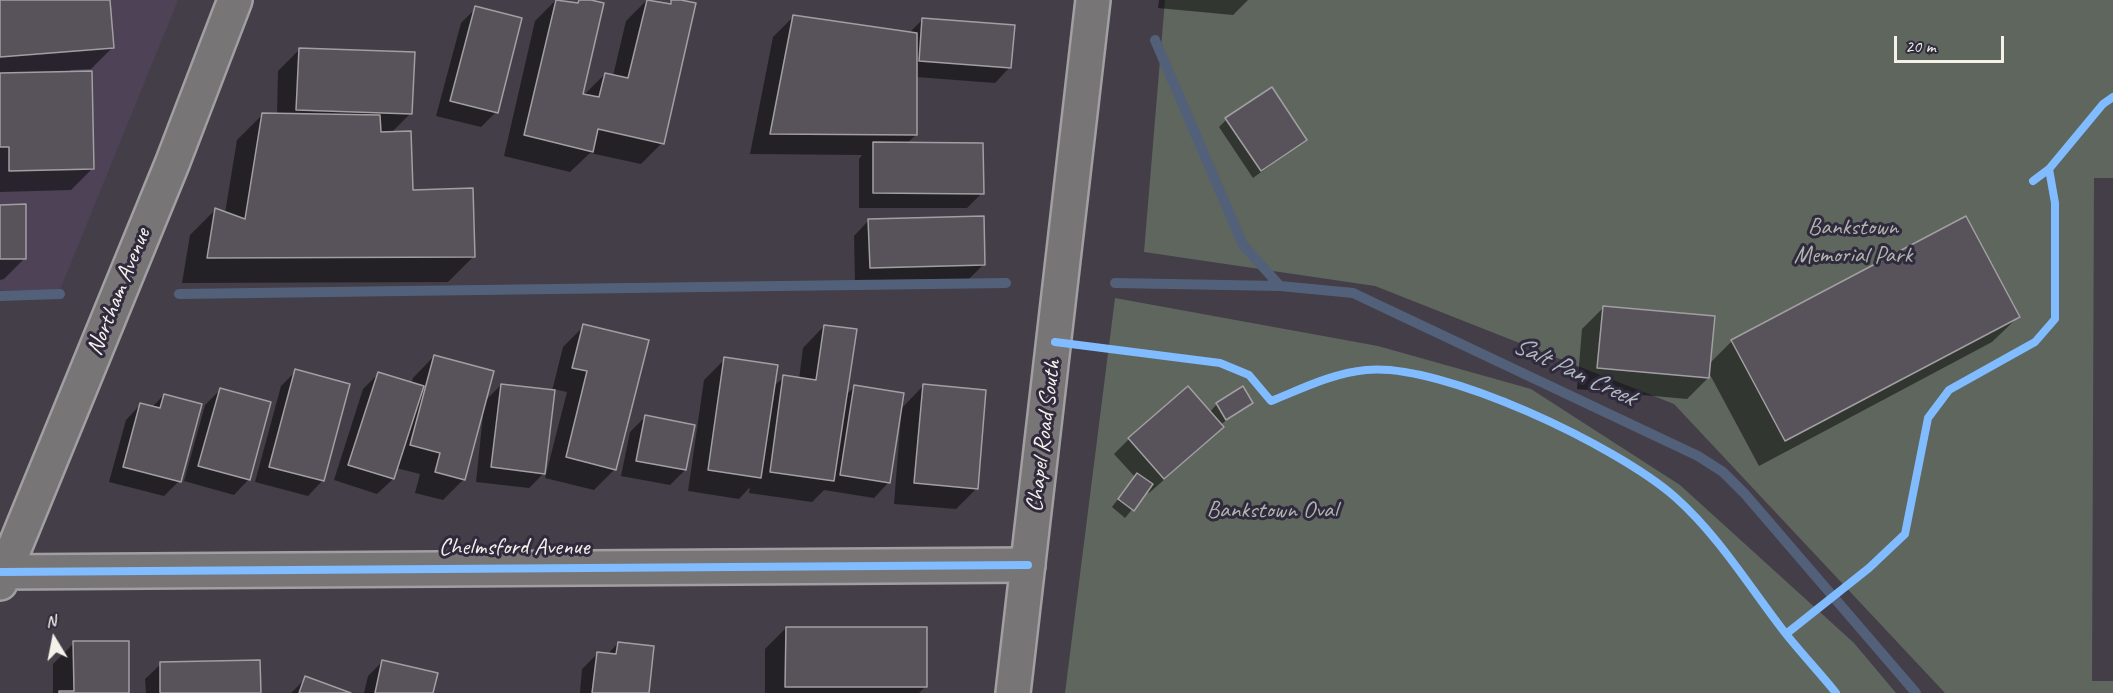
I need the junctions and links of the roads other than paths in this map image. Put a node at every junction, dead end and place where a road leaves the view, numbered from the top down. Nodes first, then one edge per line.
1 (235, 0) edge
2 (1093, 0) edge
3 (1028, 565) junction
4 (2, 575) edge
5 (1013, 693) edge

1 - 4 street, Northam Avenue
2 - 3 street, Chapel Road South
3 - 4 street, Chelmsford Avenue
3 - 5 street, Chapel Road South

